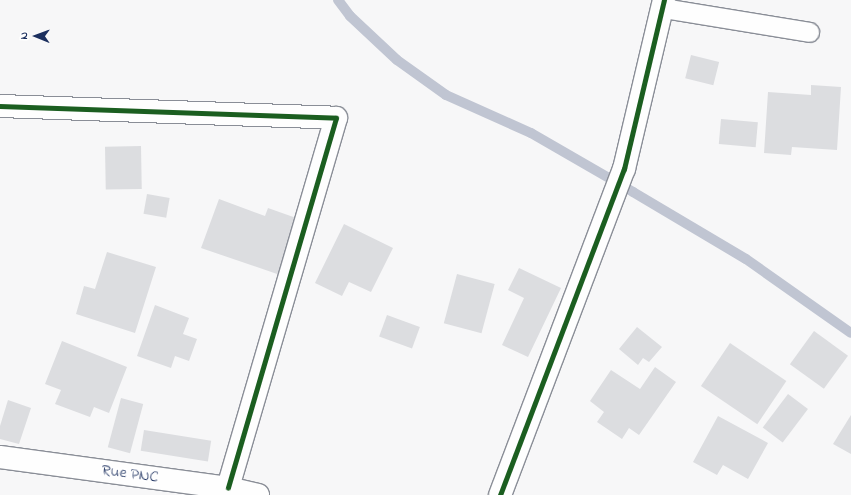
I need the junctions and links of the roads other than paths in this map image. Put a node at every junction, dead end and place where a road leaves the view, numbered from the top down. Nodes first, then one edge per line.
1 (664, 4) edge
2 (809, 32) dead end
3 (0, 106) edge
4 (0, 457) edge
5 (228, 488) junction
6 (258, 495) edge
7 (500, 495) edge

1 - 2 lane
1 - 7 street
3 - 5 street
4 - 5 street, Rue PNC
5 - 6 street, Rue PNC

